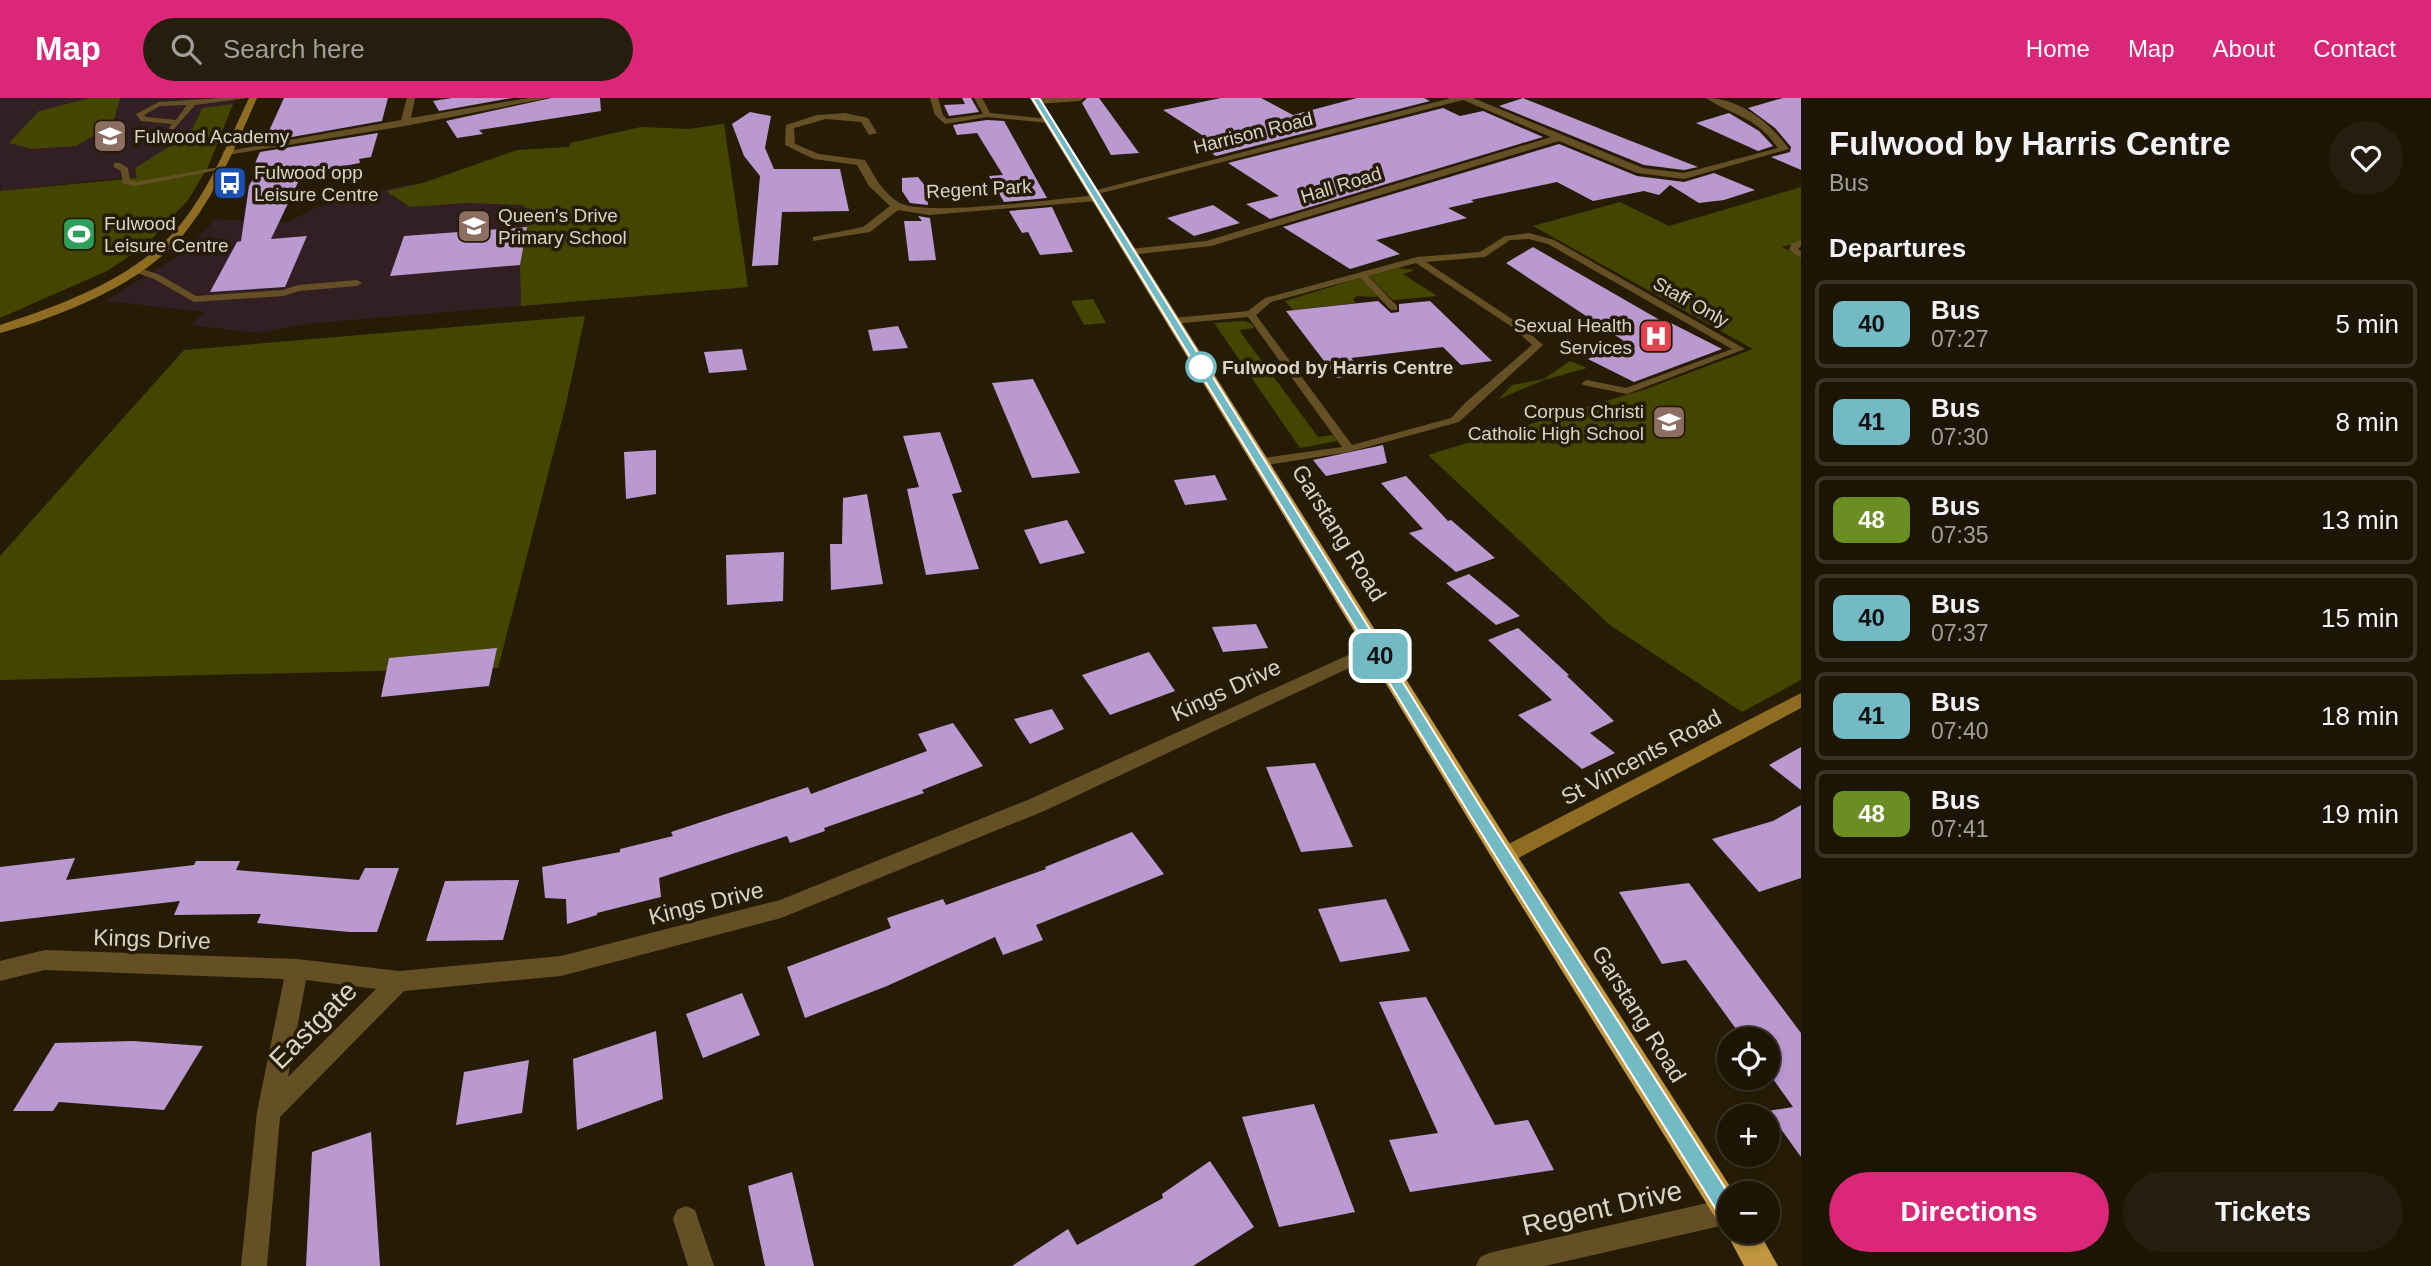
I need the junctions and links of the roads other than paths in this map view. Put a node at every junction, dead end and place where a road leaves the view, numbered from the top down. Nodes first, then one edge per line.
1 (243, 98) edge
2 (253, 98) edge
3 (411, 98) edge
4 (544, 98) edge
5 (934, 98) edge
6 (978, 98) edge
7 (1080, 98) edge
8 (1464, 98) edge
9 (1710, 98) edge
10 (1036, 99) edge
11 (193, 103) junction
12 (987, 115) junction
13 (1049, 121) junction
14 (178, 122) junction
15 (405, 123) junction
16 (171, 130) dead end
17 (872, 133) dead end
18 (1558, 138) junction
19 (227, 152) junction
20 (117, 165) dead end
21 (219, 169) junction
22 (1095, 195) junction
23 (896, 206) junction
24 (817, 239) dead end
25 (1801, 243) edge
26 (1130, 252) junction
27 (1801, 255) edge
28 (1418, 260) junction
29 (134, 269) junction
30 (1363, 275) junction
31 (357, 284) dead end
32 (1394, 307) dead end
33 (1251, 314) junction
34 (1173, 321) junction
35 (0, 329) edge
36 (1587, 383) dead end
37 (1349, 449) junction
38 (1260, 462) junction
39 (1375, 649) junction
40 (1801, 700) edge
41 (1504, 856) junction
42 (297, 969) junction
43 (0, 971) edge
44 (400, 981) junction
45 (269, 1112) junction
46 (1717, 1192) edge
47 (1717, 1214) edge
48 (686, 1219) dead end
49 (1748, 1244) edge
50 (254, 1266) edge
51 (701, 1266) edge
52 (1489, 1266) edge
53 (1762, 1266) edge

1 - 11 lane
2 - 19 street
3 - 15 street
4 - 15 street
5 - 12 lane
6 - 12 lane
7 - 10 street
8 - 18 street
8 - 22 street, Harrison Road
9 - 18 street
10 - 13 highway, Garstang Road
11 - 14 lane
11 - 14 lane
12 - 13 lane
13 - 22 highway, Garstang Road
14 - 16 lane
15 - 19 street
17 - 23 street, Regent Park
18 - 26 street, Hall Road
19 - 21 street
20 - 21 lane
21 - 29 street
22 - 23 street, Regent Park
22 - 26 highway, Garstang Road
23 - 24 street
25 - 27 lane
26 - 34 highway, Garstang Road
28 - 30 lane
28 - 36 lane, Staff Only
28 - 37 lane
29 - 31 lane
29 - 35 street
30 - 32 lane
30 - 33 lane
33 - 34 lane
33 - 37 lane
34 - 38 highway, Garstang Road
37 - 38 lane
38 - 39 highway, Garstang Road
39 - 41 highway, Garstang Road
39 - 44 street, Kings Drive
40 - 41 street, St Vincents Road
41 - 46 highway, Garstang Road
42 - 43 street, Kings Drive
42 - 44 street, Kings Drive
42 - 45 street, Eastgate
44 - 45 street, Eastgate
45 - 50 street, Eastgate
47 - 52 street, Regent Drive
48 - 51 street
49 - 53 highway

